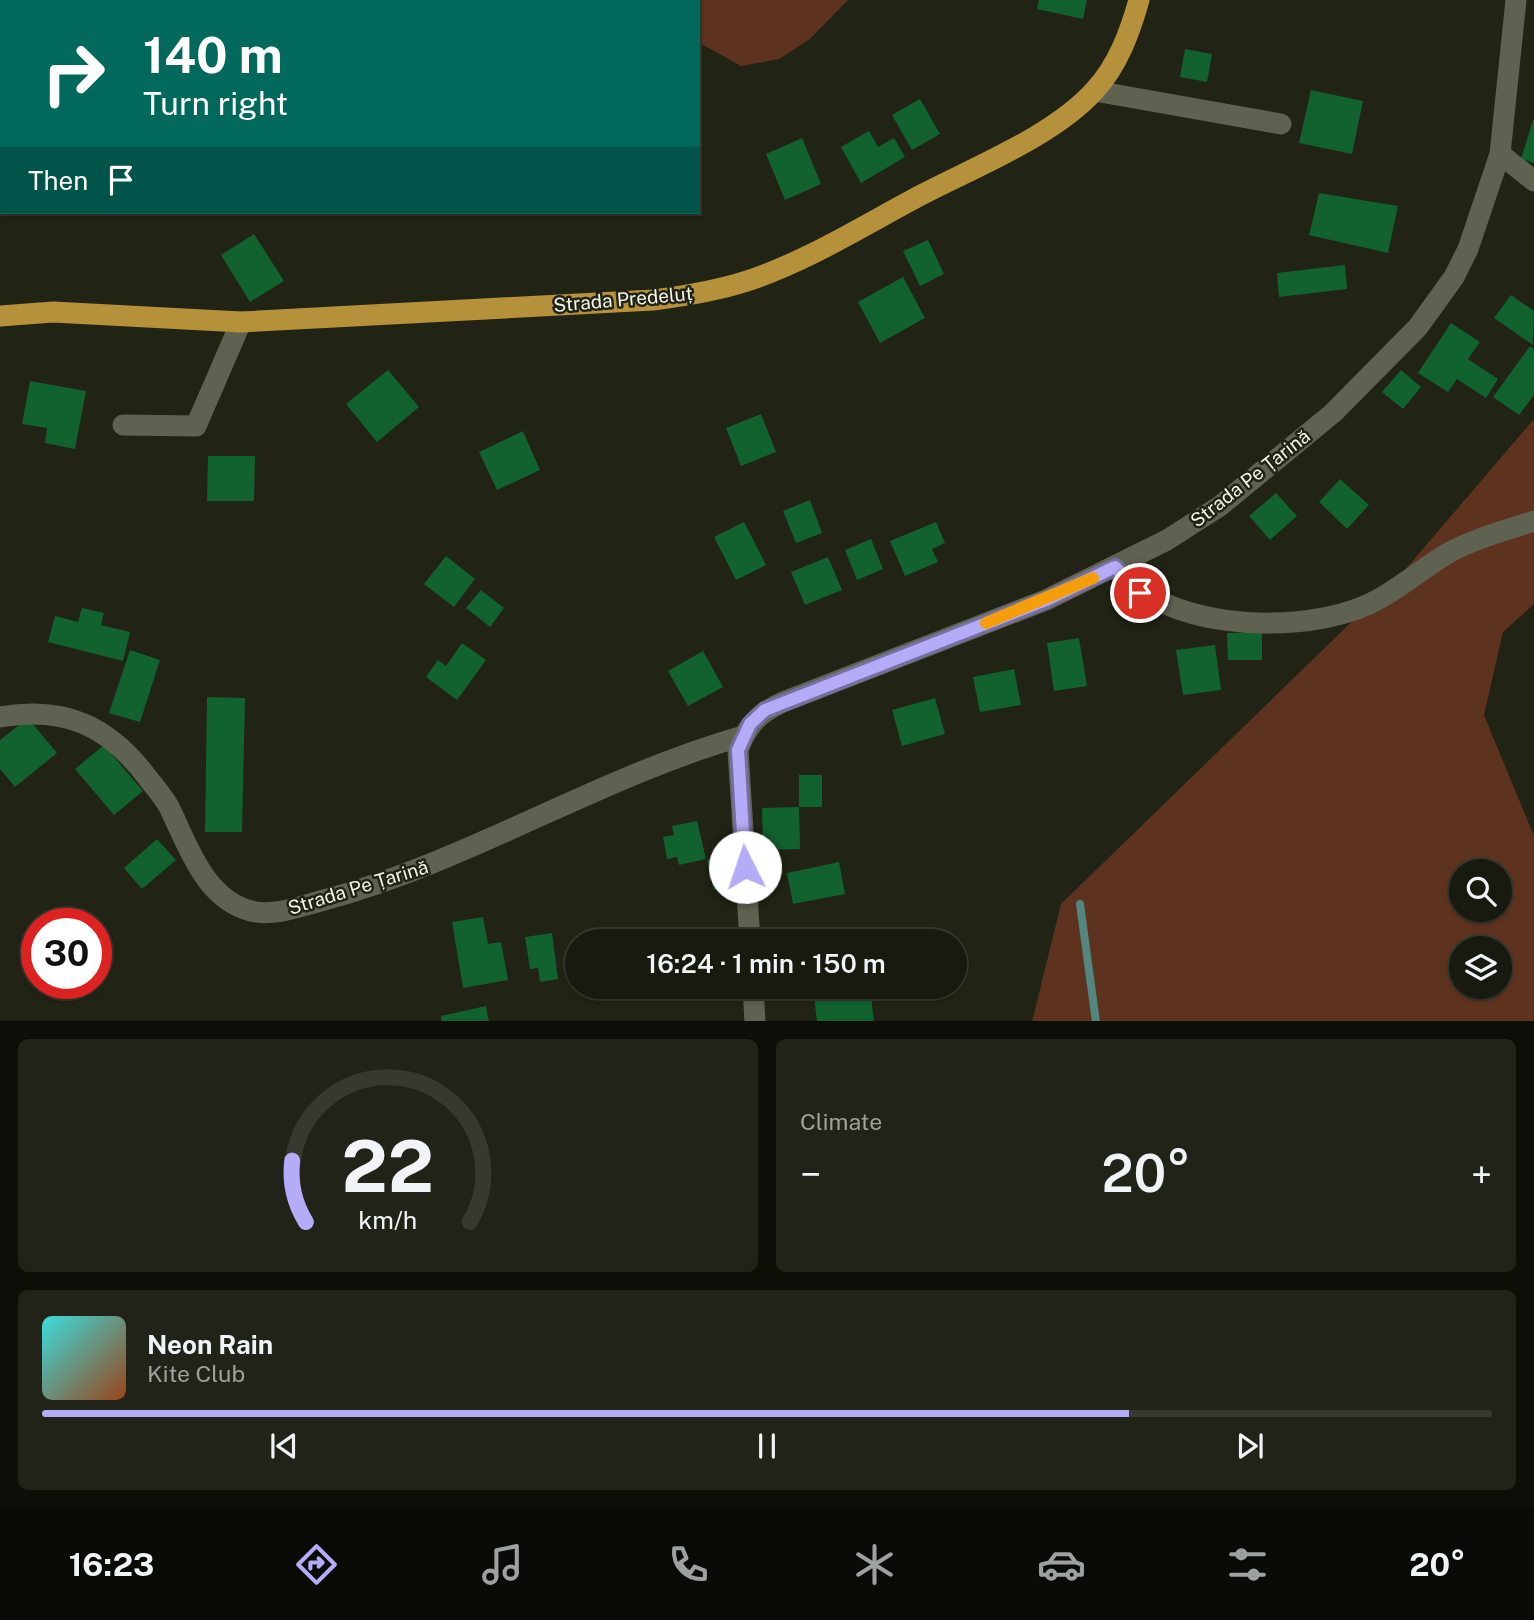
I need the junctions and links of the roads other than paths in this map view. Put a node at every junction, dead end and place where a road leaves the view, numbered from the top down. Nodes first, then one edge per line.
1 (1139, 0) edge
2 (1516, 0) edge
3 (1095, 91) junction
4 (1281, 124) dead end
5 (1500, 154) junction
6 (1534, 181) edge
7 (0, 316) edge
8 (241, 322) junction
9 (123, 425) dead end
10 (1534, 521) edge
11 (1115, 567) junction
12 (0, 717) edge
13 (743, 736) junction
14 (749, 929) edge
15 (754, 999) edge
16 (755, 1021) edge

1 - 3 main road, Strada Predeluț
2 - 5 street, Strada Pe Țarină
3 - 4 street
3 - 8 main road, Strada Predeluț
5 - 6 street
5 - 11 street, Strada Pe Țarină
7 - 8 main road, Strada Predeluț
8 - 9 street
10 - 11 street
11 - 13 street, Strada Pe Țarină
12 - 13 street, Strada Pe Țarină
13 - 14 street
15 - 16 street

